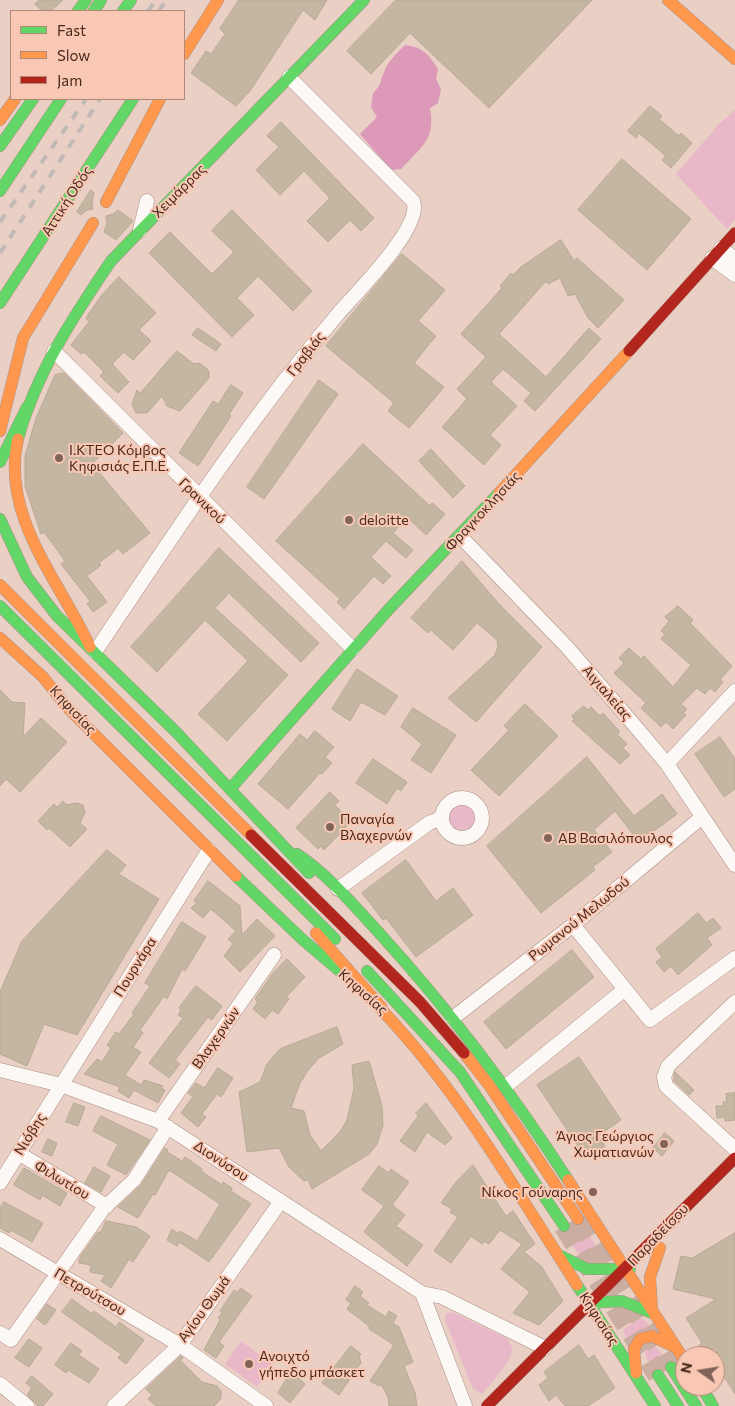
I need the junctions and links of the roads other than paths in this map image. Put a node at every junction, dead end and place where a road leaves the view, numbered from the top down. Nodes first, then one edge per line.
1 (218, 0) edge
2 (364, 0) edge
3 (668, 0) edge
4 (686, 0) edge
5 (735, 43) edge
6 (185, 52) edge
7 (735, 59) edge
8 (289, 78) junction
9 (14, 100) edge
10 (32, 100) edge
11 (60, 100) edge
12 (133, 100) edge
13 (159, 100) edge
14 (0, 120) edge
15 (0, 146) edge
16 (0, 191) edge
17 (147, 201) dead end
18 (106, 202) dead end
19 (93, 223) dead end
20 (140, 230) junction
21 (735, 233) edge
22 (716, 253) junction
23 (735, 259) edge
24 (735, 275) edge
25 (0, 303) edge
26 (54, 351) junction
27 (27, 407) junction
28 (0, 431) edge
29 (0, 462) edge
30 (198, 497) junction
31 (0, 519) edge
32 (460, 536) junction
33 (0, 586) edge
34 (0, 606) edge
35 (0, 638) edge
36 (353, 649) junction
37 (92, 650) junction
38 (5, 658) dead end
39 (735, 691) edge
40 (67, 707) junction
41 (667, 764) junction
42 (231, 788) junction
43 (442, 818) dead end
44 (702, 818) junction
45 (231, 838) junction
46 (280, 842) junction
47 (209, 850) junction
48 (735, 866) edge
49 (338, 889) junction
50 (573, 925) junction
51 (274, 956) dead end
52 (735, 958) edge
53 (625, 989) junction
54 (420, 1002) junction
55 (735, 1002) edge
56 (381, 1007) junction
57 (453, 1018) junction
58 (0, 1070) edge
59 (61, 1085) junction
60 (506, 1086) junction
61 (163, 1124) junction
62 (735, 1148) edge
63 (18, 1154) junction
64 (735, 1158) edge
65 (735, 1172) edge
66 (0, 1183) edge
67 (281, 1200) junction
68 (106, 1206) junction
69 (578, 1219) tunnel mouth
70 (564, 1226) tunnel mouth
71 (0, 1239) edge
72 (660, 1248) junction
73 (556, 1252) junction
74 (624, 1270) junction
75 (58, 1274) junction
76 (422, 1293) junction
77 (589, 1303) junction
78 (654, 1315) junction
79 (0, 1333) edge
80 (180, 1344) junction
81 (675, 1346) edge
82 (545, 1348) junction
83 (675, 1348) edge
84 (671, 1367) tunnel mouth
85 (658, 1375) tunnel mouth
86 (638, 1379) junction
87 (0, 1384) edge
88 (27, 1406) edge
89 (114, 1406) edge
90 (266, 1406) edge
91 (464, 1406) edge
92 (488, 1406) edge
93 (655, 1406) edge
94 (678, 1406) edge
95 (696, 1406) edge

1 - 6 main road
2 - 8 main road, Χειμάρρας
3 - 7 main road
4 - 5 main road
8 - 20 main road, Χειμάρρας
8 - 30 street, Γραβιάς
9 - 14 main road
10 - 15 main road
11 - 16 main road
12 - 25 main road, Αττική Οδός
13 - 18 main road
17 - 20 street
19 - 28 main road
20 - 26 main road, Χειμάρρας
21 - 22 main road, Φραγκοκλησιάς
22 - 23 street
22 - 24 street
22 - 32 main road, Φραγκοκλησιάς
26 - 27 main road, Χειμάρρας
26 - 30 street, Γρανικού
27 - 29 main road
27 - 37 main road
30 - 36 street, Γρανικού
30 - 37 street, Γραβιάς
31 - 37 main road
32 - 36 main road, Φραγκοκλησιάς
32 - 41 street, Αιγιαλείας
33 - 54 main road
34 - 45 main road, Κηφισίας
35 - 40 main road, Κηφισίας
36 - 42 main road, Φραγκοκλησιάς
37 - 42 main road
38 - 40 main road
39 - 41 street
40 - 47 main road, Κηφισίας
41 - 44 street, Αιγιαλείας
42 - 46 main road
43 - 49 street
44 - 48 street, Αιγιαλείας
44 - 50 street, Ρωμανού Μελωδού
45 - 56 main road
45 - 70 main road, Κηφισίας
46 - 49 main road
46 - 54 main road
47 - 56 main road, Κηφισίας
47 - 59 street, Πουρνάρα
49 - 57 main road
50 - 53 street
50 - 57 street, Ρωμανού Μελωδού
51 - 61 street, Βλαχερνών
52 - 53 street
53 - 60 street
54 - 69 main road
55 - 62 street
56 - 73 main road, Κηφισίας
57 - 60 main road
58 - 59 street, Διονύσου
59 - 61 street, Διονύσου
59 - 63 street, Νιόβης
60 - 74 main road
61 - 67 street, Διονύσου
61 - 68 street, Βλαχερνών
63 - 66 street, Νιόβης
63 - 68 street, Φιλωτίου
64 - 74 main road, Παραδείσου
65 - 72 main road, Παραδείσου
67 - 76 street, Διονύσου
67 - 80 street, Αγίου Θωμά
68 - 75 street, Βλαχερνών
71 - 75 street, Πετρούτσου
72 - 74 main road, Παραδείσου
72 - 78 main road
73 - 74 main road
73 - 77 main road, Κηφισίας
74 - 77 main road
74 - 78 main road
75 - 79 street, Βλαχερνών
75 - 80 street, Πετρούτσου
76 - 82 street, Διονύσου
76 - 91 street
77 - 78 main road
77 - 82 main road
77 - 86 main road, Κηφισίας
78 - 81 main road
80 - 89 street, Αγίου Θωμά
80 - 90 street, Πετρούτσου
82 - 92 main road
83 - 86 main road
84 - 95 main road
85 - 94 main road
86 - 93 main road, Κηφισίας
87 - 88 street

